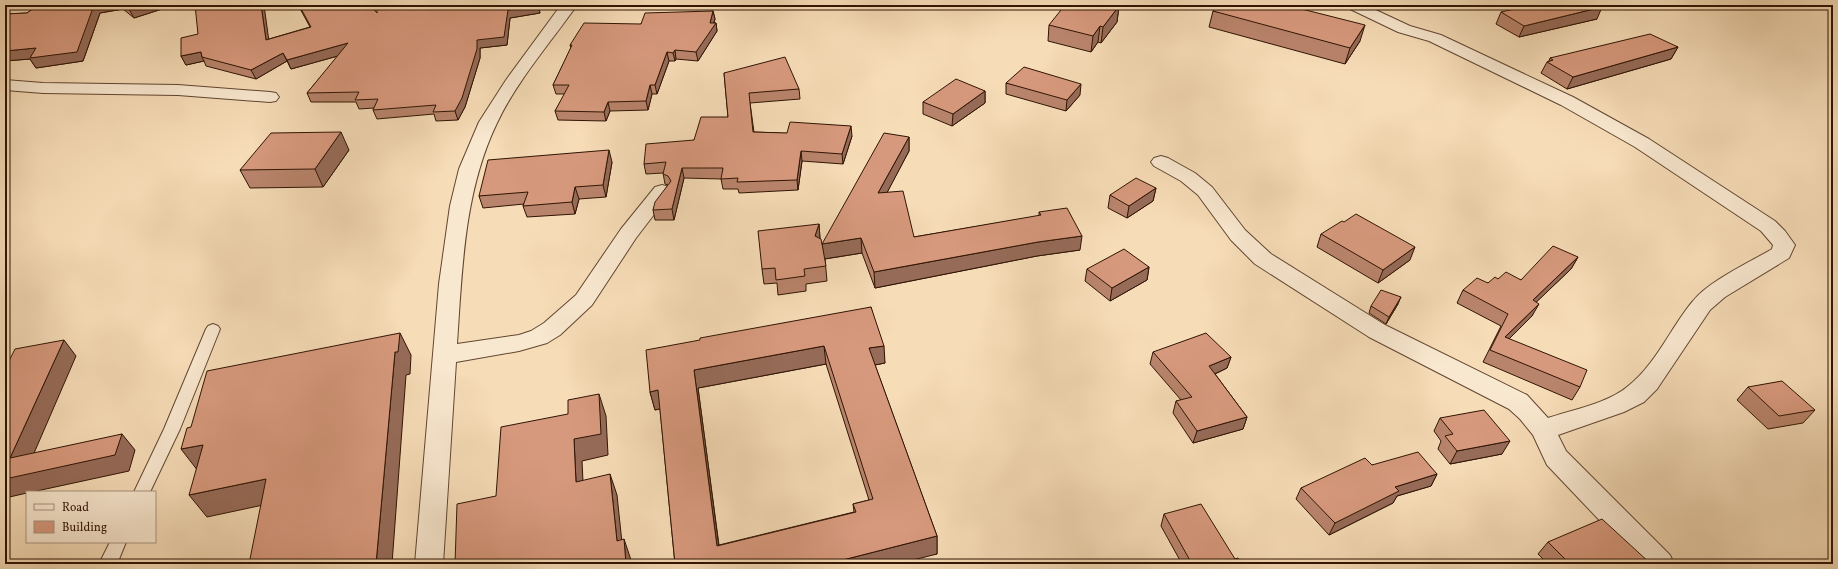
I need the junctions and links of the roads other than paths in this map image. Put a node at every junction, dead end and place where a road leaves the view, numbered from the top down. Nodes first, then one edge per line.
1 (569, 5) edge
2 (1353, 5) edge
3 (5, 85) edge
4 (270, 97) dead end
5 (1161, 162) dead end
6 (662, 191) edge
7 (213, 329) dead end
8 (444, 356) junction
9 (1543, 430) junction
10 (142, 491) edge
11 (118, 543) edge
12 (108, 564) edge
13 (429, 564) edge
14 (1660, 564) edge

1 - 8 street
2 - 9 street
3 - 4 street
5 - 9 street
6 - 8 street
7 - 10 lane
8 - 13 street
9 - 14 street
11 - 12 lane

